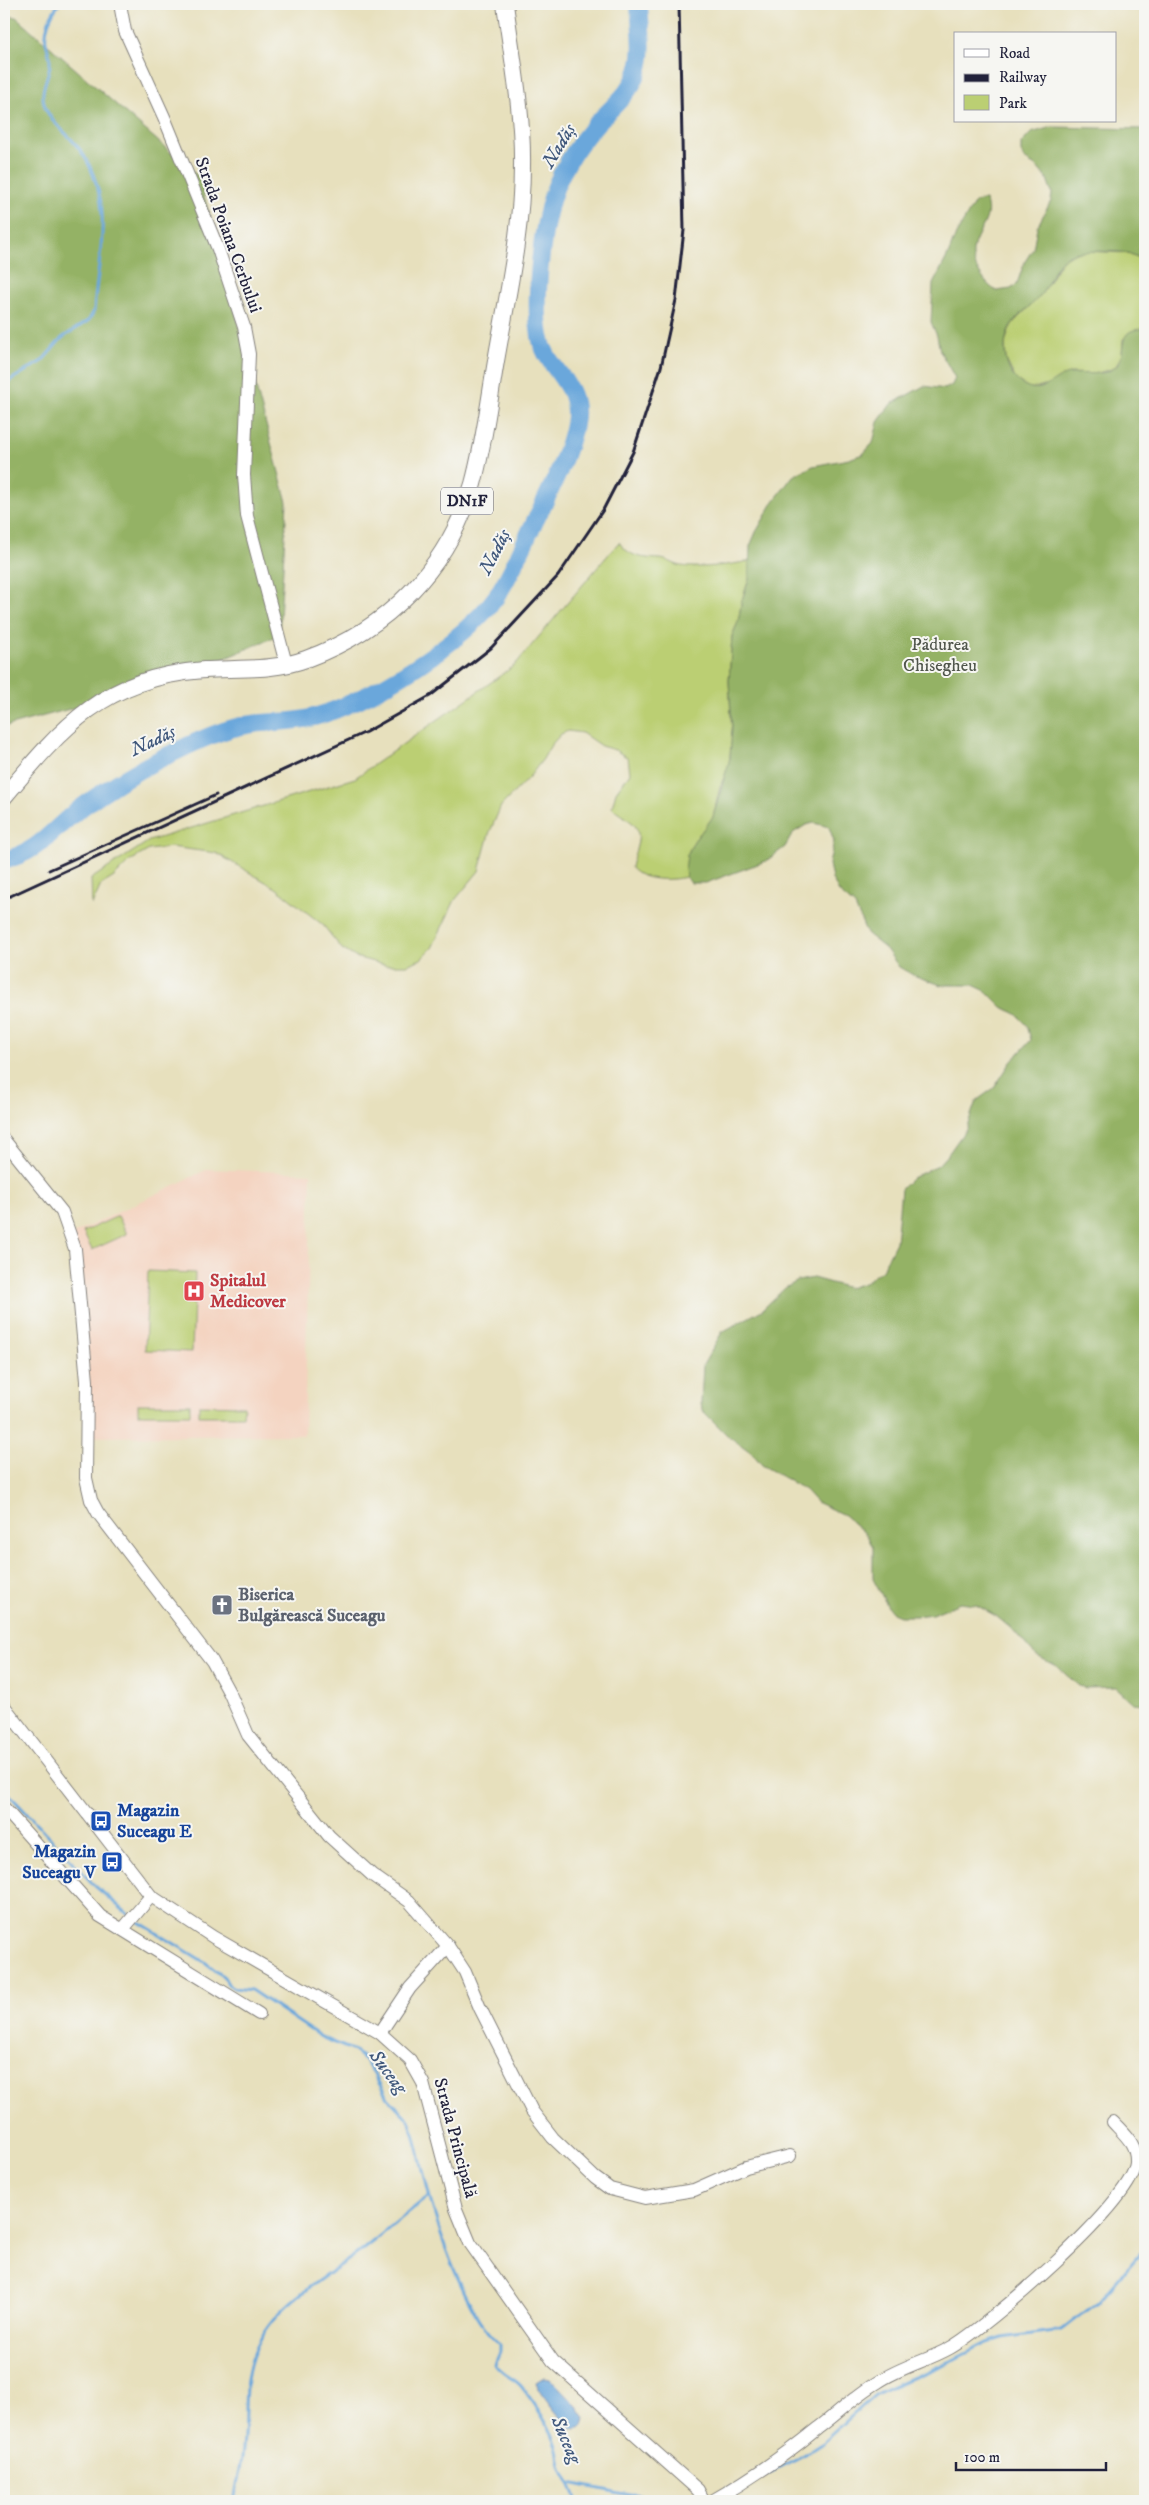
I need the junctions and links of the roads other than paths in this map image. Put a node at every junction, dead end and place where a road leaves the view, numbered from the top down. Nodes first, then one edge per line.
1 (120, 4) edge
2 (505, 4) edge
3 (286, 664) junction
4 (4, 796) edge
5 (4, 1140) edge
6 (4, 1706) edge
7 (4, 1808) edge
8 (147, 1900) junction
9 (123, 1929) junction
10 (448, 1946) junction
11 (259, 2014) dead end
12 (380, 2033) junction
13 (1113, 2122) dead end
14 (790, 2156) dead end
15 (704, 2501) edge
16 (712, 2501) edge

1 - 3 street, Strada Poiana Cerbului
2 - 3 main road, DN1F
3 - 4 main road, DN1F
5 - 10 street
6 - 8 street, Strada Principală
7 - 9 street
8 - 9 street
8 - 12 street, Strada Principală
9 - 11 street
10 - 12 street
10 - 14 street
12 - 15 street, Strada Principală
13 - 16 street

